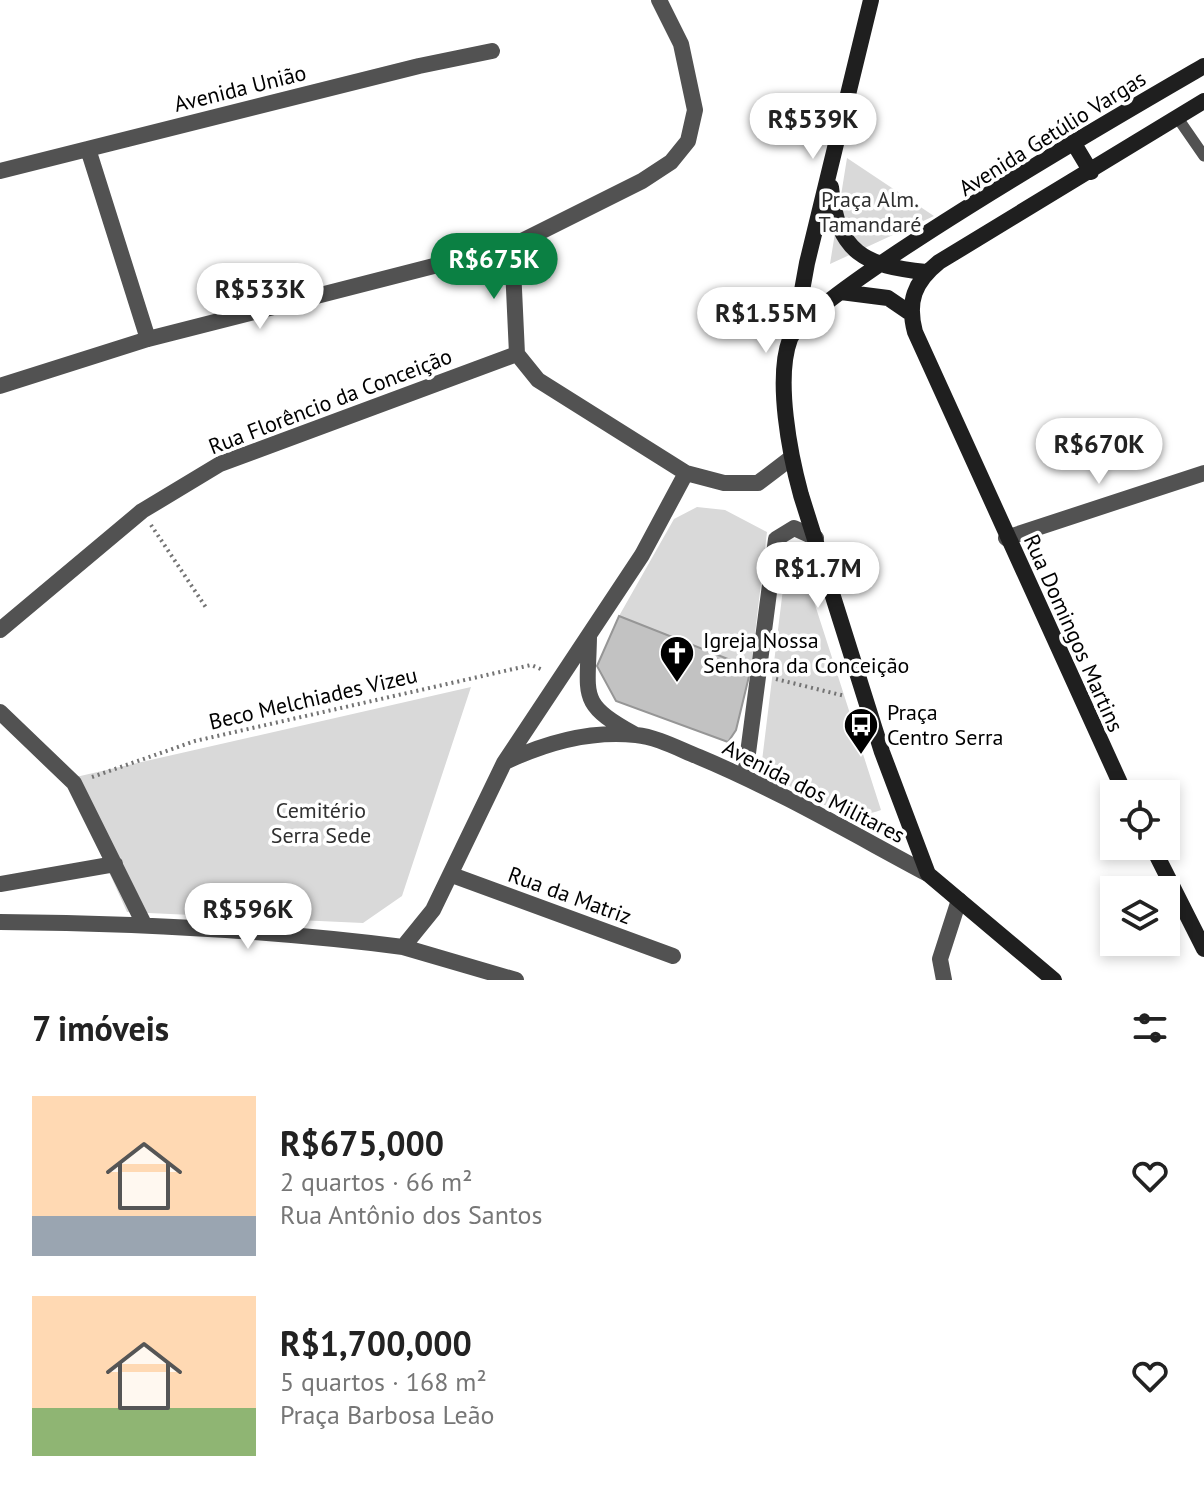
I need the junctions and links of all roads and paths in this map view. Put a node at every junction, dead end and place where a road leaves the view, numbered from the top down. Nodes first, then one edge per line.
1 (659, 0) edge
2 (871, 0) edge
3 (492, 51) dead end
4 (1204, 66) edge
5 (1204, 101) edge
6 (1177, 117) junction
7 (1073, 142) junction
8 (88, 149) junction
9 (1204, 156) edge
10 (0, 171) edge
11 (1091, 172) junction
12 (830, 175) junction
13 (512, 246) junction
14 (880, 266) junction
15 (926, 272) junction
16 (841, 292) junction
17 (910, 313) junction
18 (795, 329) junction
19 (148, 339) junction
20 (517, 354) junction
21 (0, 386) edge
22 (791, 458) junction
23 (686, 473) junction
24 (1204, 473) edge
25 (142, 511) junction
26 (816, 538) junction
27 (1006, 538) junction
28 (207, 609) dead end
29 (0, 630) edge
30 (589, 635) junction
31 (758, 674) junction
32 (560, 678) junction
33 (866, 701) junction
34 (0, 712) edge
35 (635, 735) junction
36 (504, 763) junction
37 (745, 776) junction
38 (1118, 780) edge
39 (74, 783) junction
40 (1159, 860) edge
41 (115, 864) junction
42 (928, 874) junction
43 (452, 875) junction
44 (0, 884) edge
45 (959, 900) junction
46 (0, 922) edge
47 (144, 924) junction
48 (403, 947) junction
49 (1204, 949) edge
50 (673, 956) dead end
51 (516, 980) edge
52 (944, 980) edge
53 (1054, 980) edge

1 - 13 street
2 - 12 street
3 - 8 street, Avenida União
4 - 7 street, Avenida Getúlio Vargas
5 - 6 street
6 - 9 lane
6 - 11 street
7 - 11 street
7 - 14 street, Avenida Getúlio Vargas
8 - 10 street, Avenida União
8 - 19 street
11 - 15 street
12 - 14 street
12 - 18 street
13 - 19 street
13 - 20 street
14 - 15 street
14 - 16 street, Avenida Getúlio Vargas
15 - 17 street
16 - 17 street
16 - 18 street, Avenida Getúlio Vargas
17 - 27 street, Rua Domingos Martins
18 - 22 street
19 - 21 street
20 - 23 street
20 - 25 street, Rua Florêncio da Conceição
22 - 23 street
22 - 26 street
23 - 30 street
24 - 27 street
25 - 28 path
25 - 29 street, Rua Florêncio da Conceição
26 - 31 street
26 - 33 street
27 - 38 street, Rua Domingos Martins
30 - 32 street
30 - 35 street
31 - 33 path
31 - 37 street
32 - 36 street
32 - 39 path, Beco Melchiades Vizeu
33 - 42 street
34 - 39 street
35 - 36 street, Avenida dos Militares
35 - 37 street, Avenida dos Militares
36 - 43 street
37 - 42 street, Avenida dos Militares
39 - 41 street
40 - 49 street
41 - 44 street
41 - 47 street
42 - 45 street
43 - 48 street
43 - 50 street, Rua da Matriz
45 - 52 street
45 - 53 street
46 - 47 street
47 - 48 street
48 - 51 street

